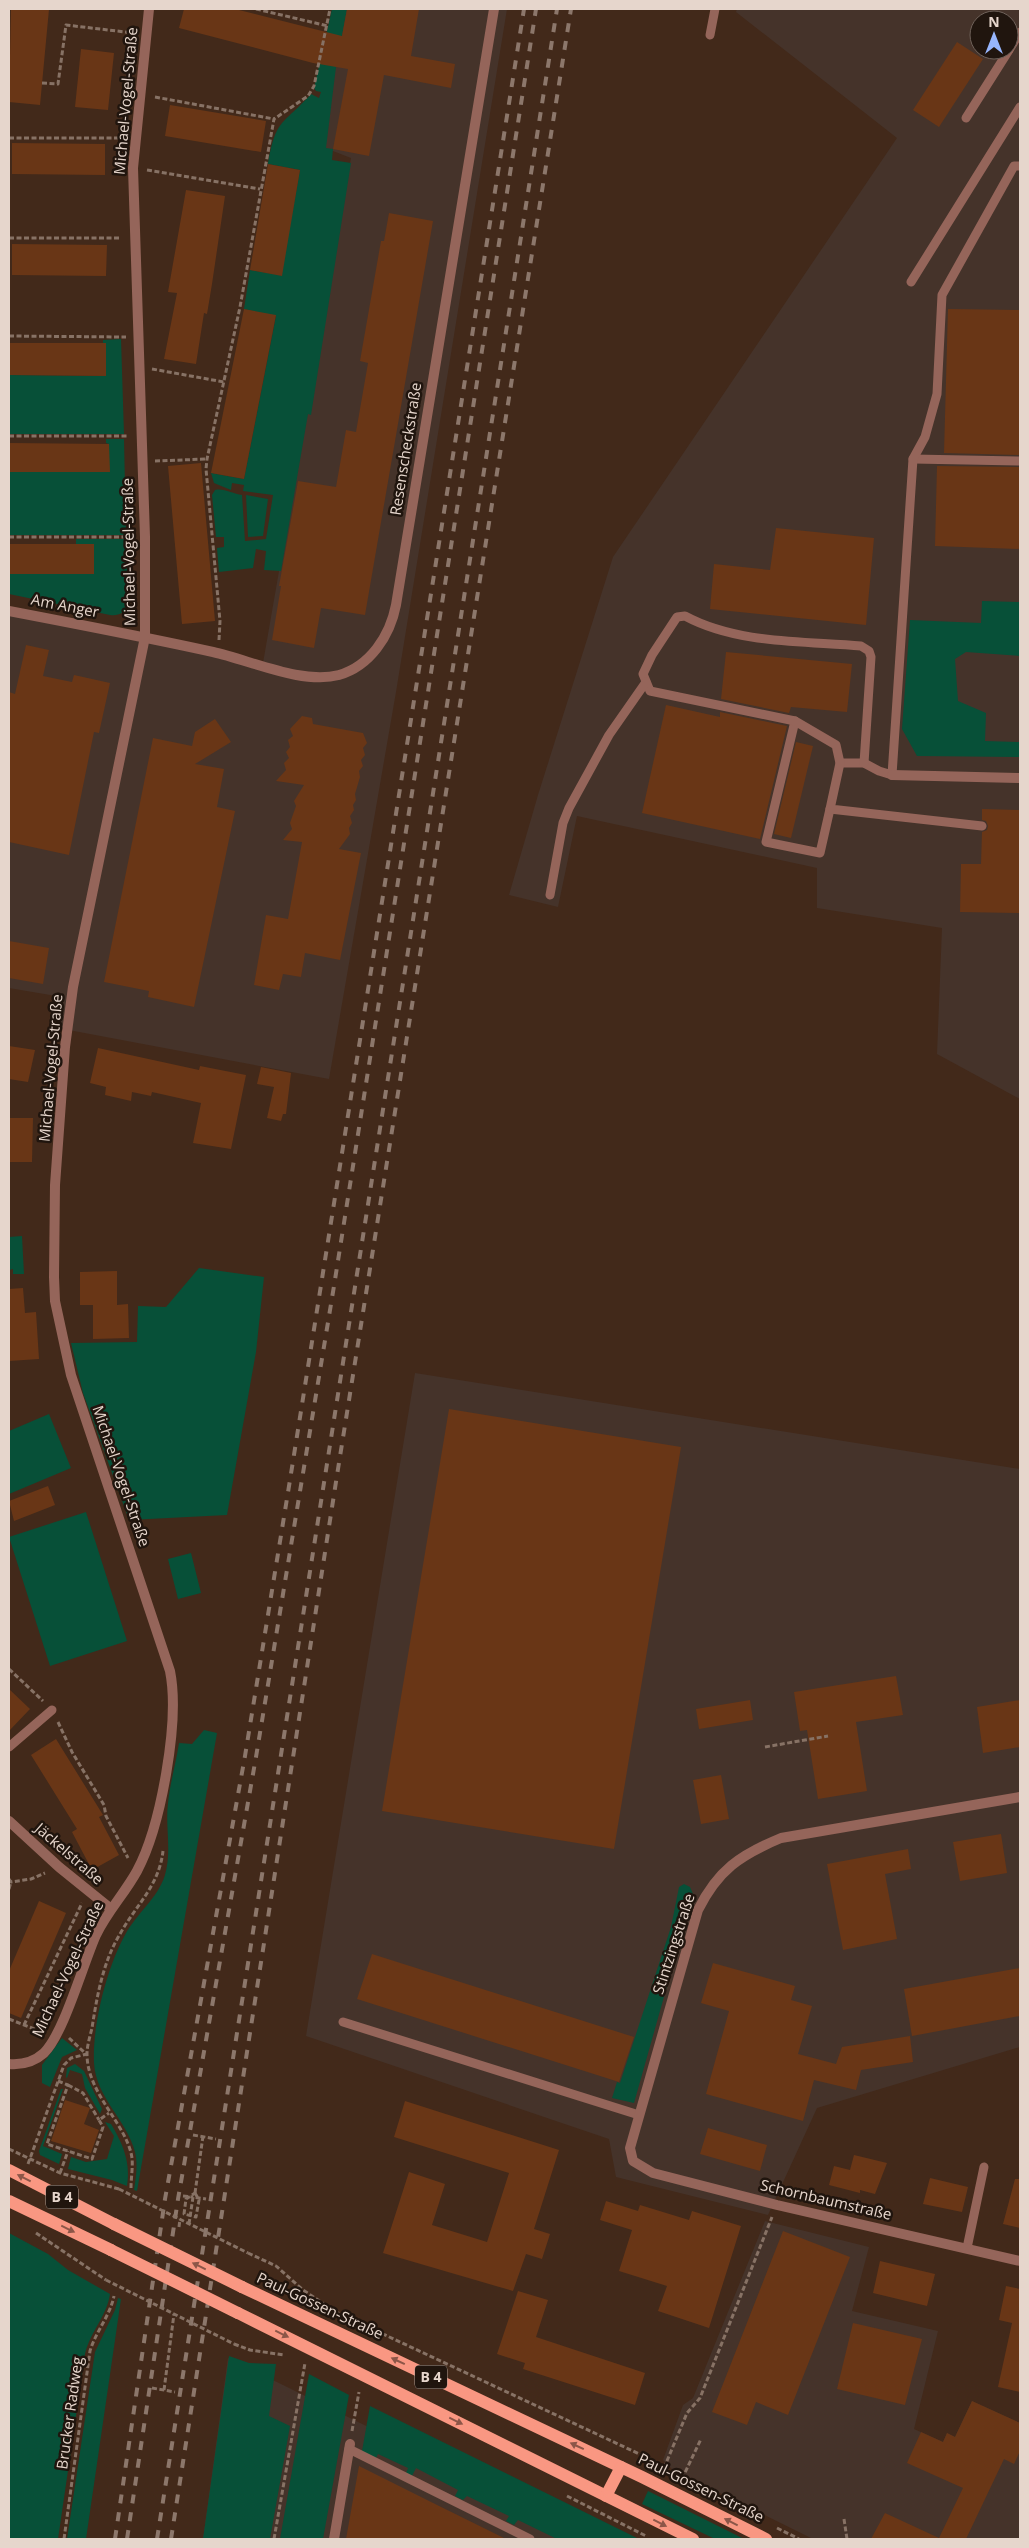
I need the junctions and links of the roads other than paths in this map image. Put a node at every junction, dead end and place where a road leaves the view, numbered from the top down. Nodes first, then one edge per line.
1 (150, 9) edge
2 (494, 9) edge
3 (715, 9) edge
4 (710, 36) dead end
5 (1003, 60) edge
6 (1020, 107) edge
7 (966, 118) dead end
8 (1020, 166) edge
9 (911, 282) dead end
10 (913, 459) junction
11 (1020, 461) edge
12 (9, 611) edge
13 (145, 637) junction
14 (646, 682) junction
15 (795, 721) junction
16 (840, 763) junction
17 (864, 763) junction
18 (892, 775) junction
19 (1020, 778) edge
20 (830, 809) junction
21 (982, 826) dead end
22 (550, 895) dead end
23 (52, 1710) road end
24 (9, 1746) edge
25 (1020, 1797) edge
26 (9, 1821) edge
27 (111, 1909) junction
28 (343, 2022) dead end
29 (9, 2064) edge
30 (638, 2116) junction
31 (631, 2156) joint
32 (984, 2167) dead end
33 (9, 2170) edge
34 (9, 2201) edge
35 (966, 2248) junction
36 (1020, 2261) edge
37 (350, 2447) joint
38 (620, 2467) junction
39 (606, 2496) junction
40 (334, 2539) edge
41 (530, 2539) edge
42 (693, 2539) edge
43 (766, 2539) edge

1 - 13 street, Michael-Vogel-Straße
2 - 13 street, Resenscheckstraße
3 - 4 lane
5 - 7 lane
6 - 9 lane
8 - 10 lane
10 - 11 lane
10 - 18 lane
12 - 13 street, Am Anger
13 - 27 street, Michael-Vogel-Straße
14 - 15 lane
14 - 17 lane
14 - 22 lane
15 - 16 lane
15 - 20 lane
16 - 17 lane
16 - 20 lane
17 - 18 lane
18 - 19 street
20 - 21 lane
23 - 24 lane
25 - 30 street, Stintzingstraße
26 - 27 street, Jäckelstraße
27 - 29 street, Michael-Vogel-Straße
28 - 30 lane
30 - 31 street, Stintzingstraße
31 - 35 street, Schornbaumstraße
32 - 35 lane
38 -> 33 main road, Paul-Gossen-Straße / B 4, bridge
34 -> 39 main road, B 4, bridge
35 - 36 street, Schornbaumstraße
37 - 40 street
37 - 41 lane
38 - 39 main road, Paul-Gossen-Straße
43 -> 38 main road, Paul-Gossen-Straße / B 4
39 -> 42 main road, B 4

